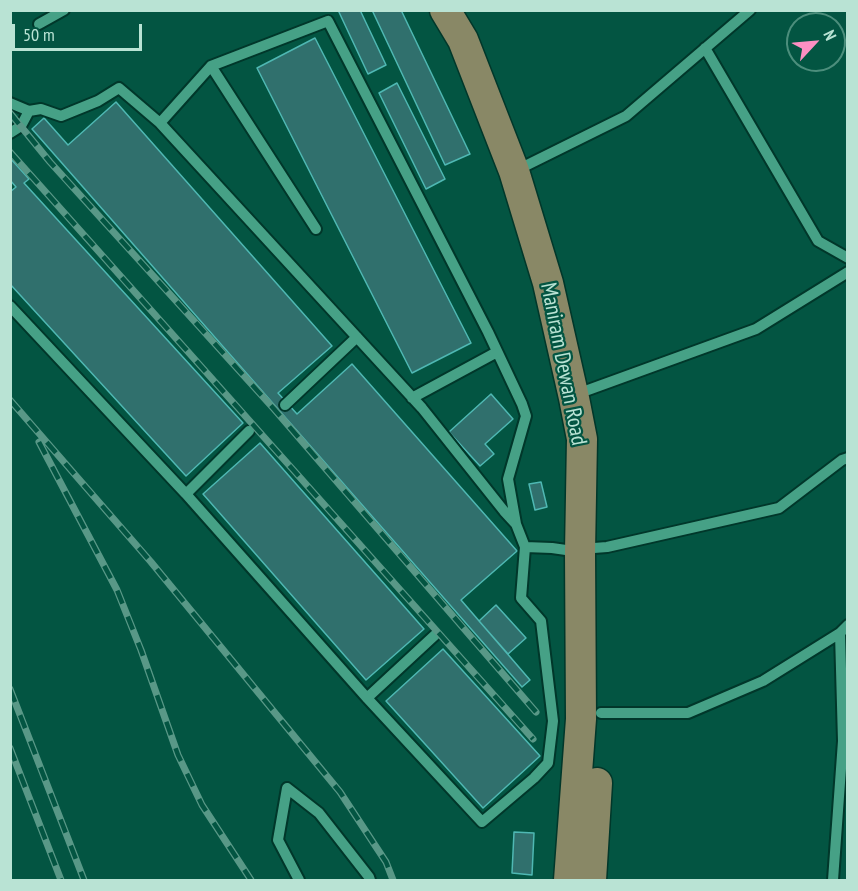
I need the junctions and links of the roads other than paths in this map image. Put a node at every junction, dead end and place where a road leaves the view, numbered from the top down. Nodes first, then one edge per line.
1 (64, 10) edge
2 (446, 10) edge
3 (464, 10) edge
4 (750, 10) edge
5 (39, 24) dead end
6 (705, 48) junction
7 (211, 66) junction
8 (10, 103) edge
9 (29, 111) junction
10 (160, 123) junction
11 (10, 134) edge
12 (521, 168) junction
13 (316, 229) dead end
14 (848, 258) edge
15 (848, 272) edge
16 (10, 306) edge
17 (357, 337) junction
18 (497, 352) junction
19 (588, 390) junction
20 (412, 398) junction
21 (285, 405) dead end
22 (249, 431) dead end
23 (848, 458) edge
24 (186, 494) junction
25 (516, 524) junction
26 (525, 547) junction
27 (587, 550) junction
28 (844, 629) edge
29 (435, 635) dead end
30 (367, 698) junction
31 (601, 713) junction
32 (299, 880) edge
33 (370, 880) edge
34 (569, 880) edge
35 (591, 880) edge
36 (833, 880) edge

1 - 5 street
2 - 12 main road, Maniram Dewan Road
3 - 12 main road, Maniram Dewan Road
4 - 6 street
6 - 12 street
6 - 14 street
7 - 10 street
7 - 13 street
7 - 18 street
8 - 9 street
9 - 10 street
9 - 11 street
10 - 17 street
12 - 19 main road, Maniram Dewan Road
12 - 27 main road, Maniram Dewan Road
15 - 19 street
16 - 24 street
17 - 20 street
17 - 21 street
18 - 20 street
18 - 25 street
19 - 27 main road, Maniram Dewan Road
20 - 25 street
22 - 24 street
23 - 27 street
24 - 30 street
25 - 26 street
26 - 27 street
26 - 30 street
27 - 31 main road, Maniram Dewan Road
27 - 34 main road, Maniram Dewan Road
28 - 31 street
28 - 36 street
29 - 30 street
31 - 35 main road, Maniram Dewan Road
32 - 33 street

